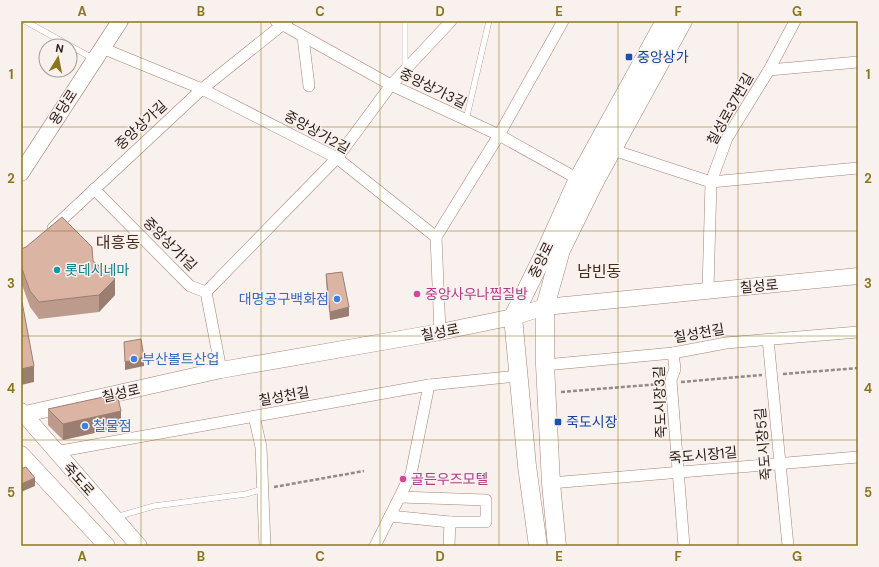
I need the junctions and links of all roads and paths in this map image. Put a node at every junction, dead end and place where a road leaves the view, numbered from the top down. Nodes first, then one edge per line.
1 (25, 21) edge
2 (120, 21) edge
3 (405, 21) edge
4 (451, 21) edge
5 (489, 21) edge
6 (563, 21) edge
7 (665, 21) edge
8 (683, 21) edge
9 (795, 21) edge
10 (282, 23) edge
11 (303, 37) junction
12 (98, 54) junction
13 (858, 62) edge
14 (404, 70) junction
15 (768, 70) junction
16 (391, 85) junction
17 (308, 86) dead end
18 (202, 89) junction
19 (466, 120) junction
20 (498, 135) junction
21 (613, 150) junction
22 (337, 158) junction
23 (858, 168) edge
24 (21, 173) edge
25 (578, 179) junction
26 (711, 182) junction
27 (94, 189) junction
28 (436, 236) junction
29 (43, 237) edge
30 (858, 276) edge
31 (708, 290) junction
32 (206, 292) junction
33 (545, 307) junction
34 (513, 317) junction
35 (440, 332) junction
36 (858, 332) edge
37 (768, 340) junction
38 (673, 353) junction
39 (545, 365) junction
40 (858, 368) edge
41 (221, 370) junction
42 (772, 374) junction
43 (518, 376) junction
44 (671, 383) junction
45 (429, 385) junction
46 (546, 393) junction
47 (22, 414) edge
48 (254, 416) junction
49 (55, 452) junction
50 (858, 457) edge
51 (24, 463) edge
52 (780, 464) junction
53 (364, 471) dead end
54 (679, 473) junction
55 (551, 483) junction
56 (263, 489) junction
57 (400, 496) junction
58 (390, 516) junction
59 (114, 518) junction
60 (450, 522) junction
61 (107, 546) edge
62 (139, 546) edge
63 (265, 546) edge
64 (375, 546) edge
65 (449, 546) edge
66 (538, 546) edge
67 (557, 546) edge
68 (684, 546) edge
69 (788, 546) edge

1 - 12 lane
2 - 12 street, 용당로
3 - 14 lane
4 - 14 street
5 - 19 lane
6 - 20 street
7 - 25 main road, 중앙로
8 - 21 main road, 중앙로
9 - 15 street, 칠성로37번길
10 - 11 street, 중앙상가3길
10 - 18 street, 중앙상가길
11 - 16 street, 중앙상가3길
11 - 17 street
12 - 18 street, 중앙상가2길
12 - 24 street, 용당로
13 - 15 street
14 - 16 street
15 - 26 street, 칠성로37번길
16 - 19 street, 중앙상가3길
16 - 22 street
18 - 22 street, 중앙상가2길
18 - 27 street, 중앙상가길
19 - 20 street, 중앙상가3길
20 - 25 street, 중앙상가3길
20 - 28 street
21 - 26 street
21 - 33 main road, 중앙로
22 - 28 street, 중앙상가2길
22 - 32 street
23 - 26 street
25 - 34 main road, 중앙로
26 - 31 street, 칠성로37번길
27 - 29 street, 중앙상가길
27 - 32 street, 중앙상가1길
28 - 35 street
30 - 31 street, 칠성로
31 - 33 street, 칠성로
32 - 41 street
33 - 34 street, 칠성로
33 - 39 main road, 중앙로
34 - 35 street, 칠성로
34 - 43 main road
35 - 41 street, 칠성로
36 - 37 street, 칠성천길
37 - 38 street, 칠성천길
37 - 42 street, 죽도시장5길
38 - 39 street, 칠성천길
38 - 44 street, 죽도시장3길
39 - 46 main road, 중앙로
40 - 42 path
41 - 47 street, 칠성로
42 - 44 path
42 - 52 street, 죽도시장5길
43 - 45 street, 칠성천길
43 - 66 main road
44 - 46 path
44 - 54 street, 죽도시장3길
45 - 48 street, 칠성천길
45 - 57 street
46 - 55 main road, 중앙로
47 - 49 street, 죽도로
48 - 49 street, 칠성천길
48 - 56 street
49 - 59 street, 죽도로
50 - 52 street, 죽도시장1길
51 - 61 street, 죽도로
52 - 54 street, 죽도시장1길
52 - 69 street, 죽도시장5길
53 - 56 path
54 - 55 street, 죽도시장1길
54 - 68 street, 죽도시장3길
55 - 67 main road, 중앙로
56 - 59 lane
56 - 63 street
57 - 58 street
57 - 60 street
58 - 60 street
58 - 64 street
59 - 62 street, 죽도로
60 - 65 street

